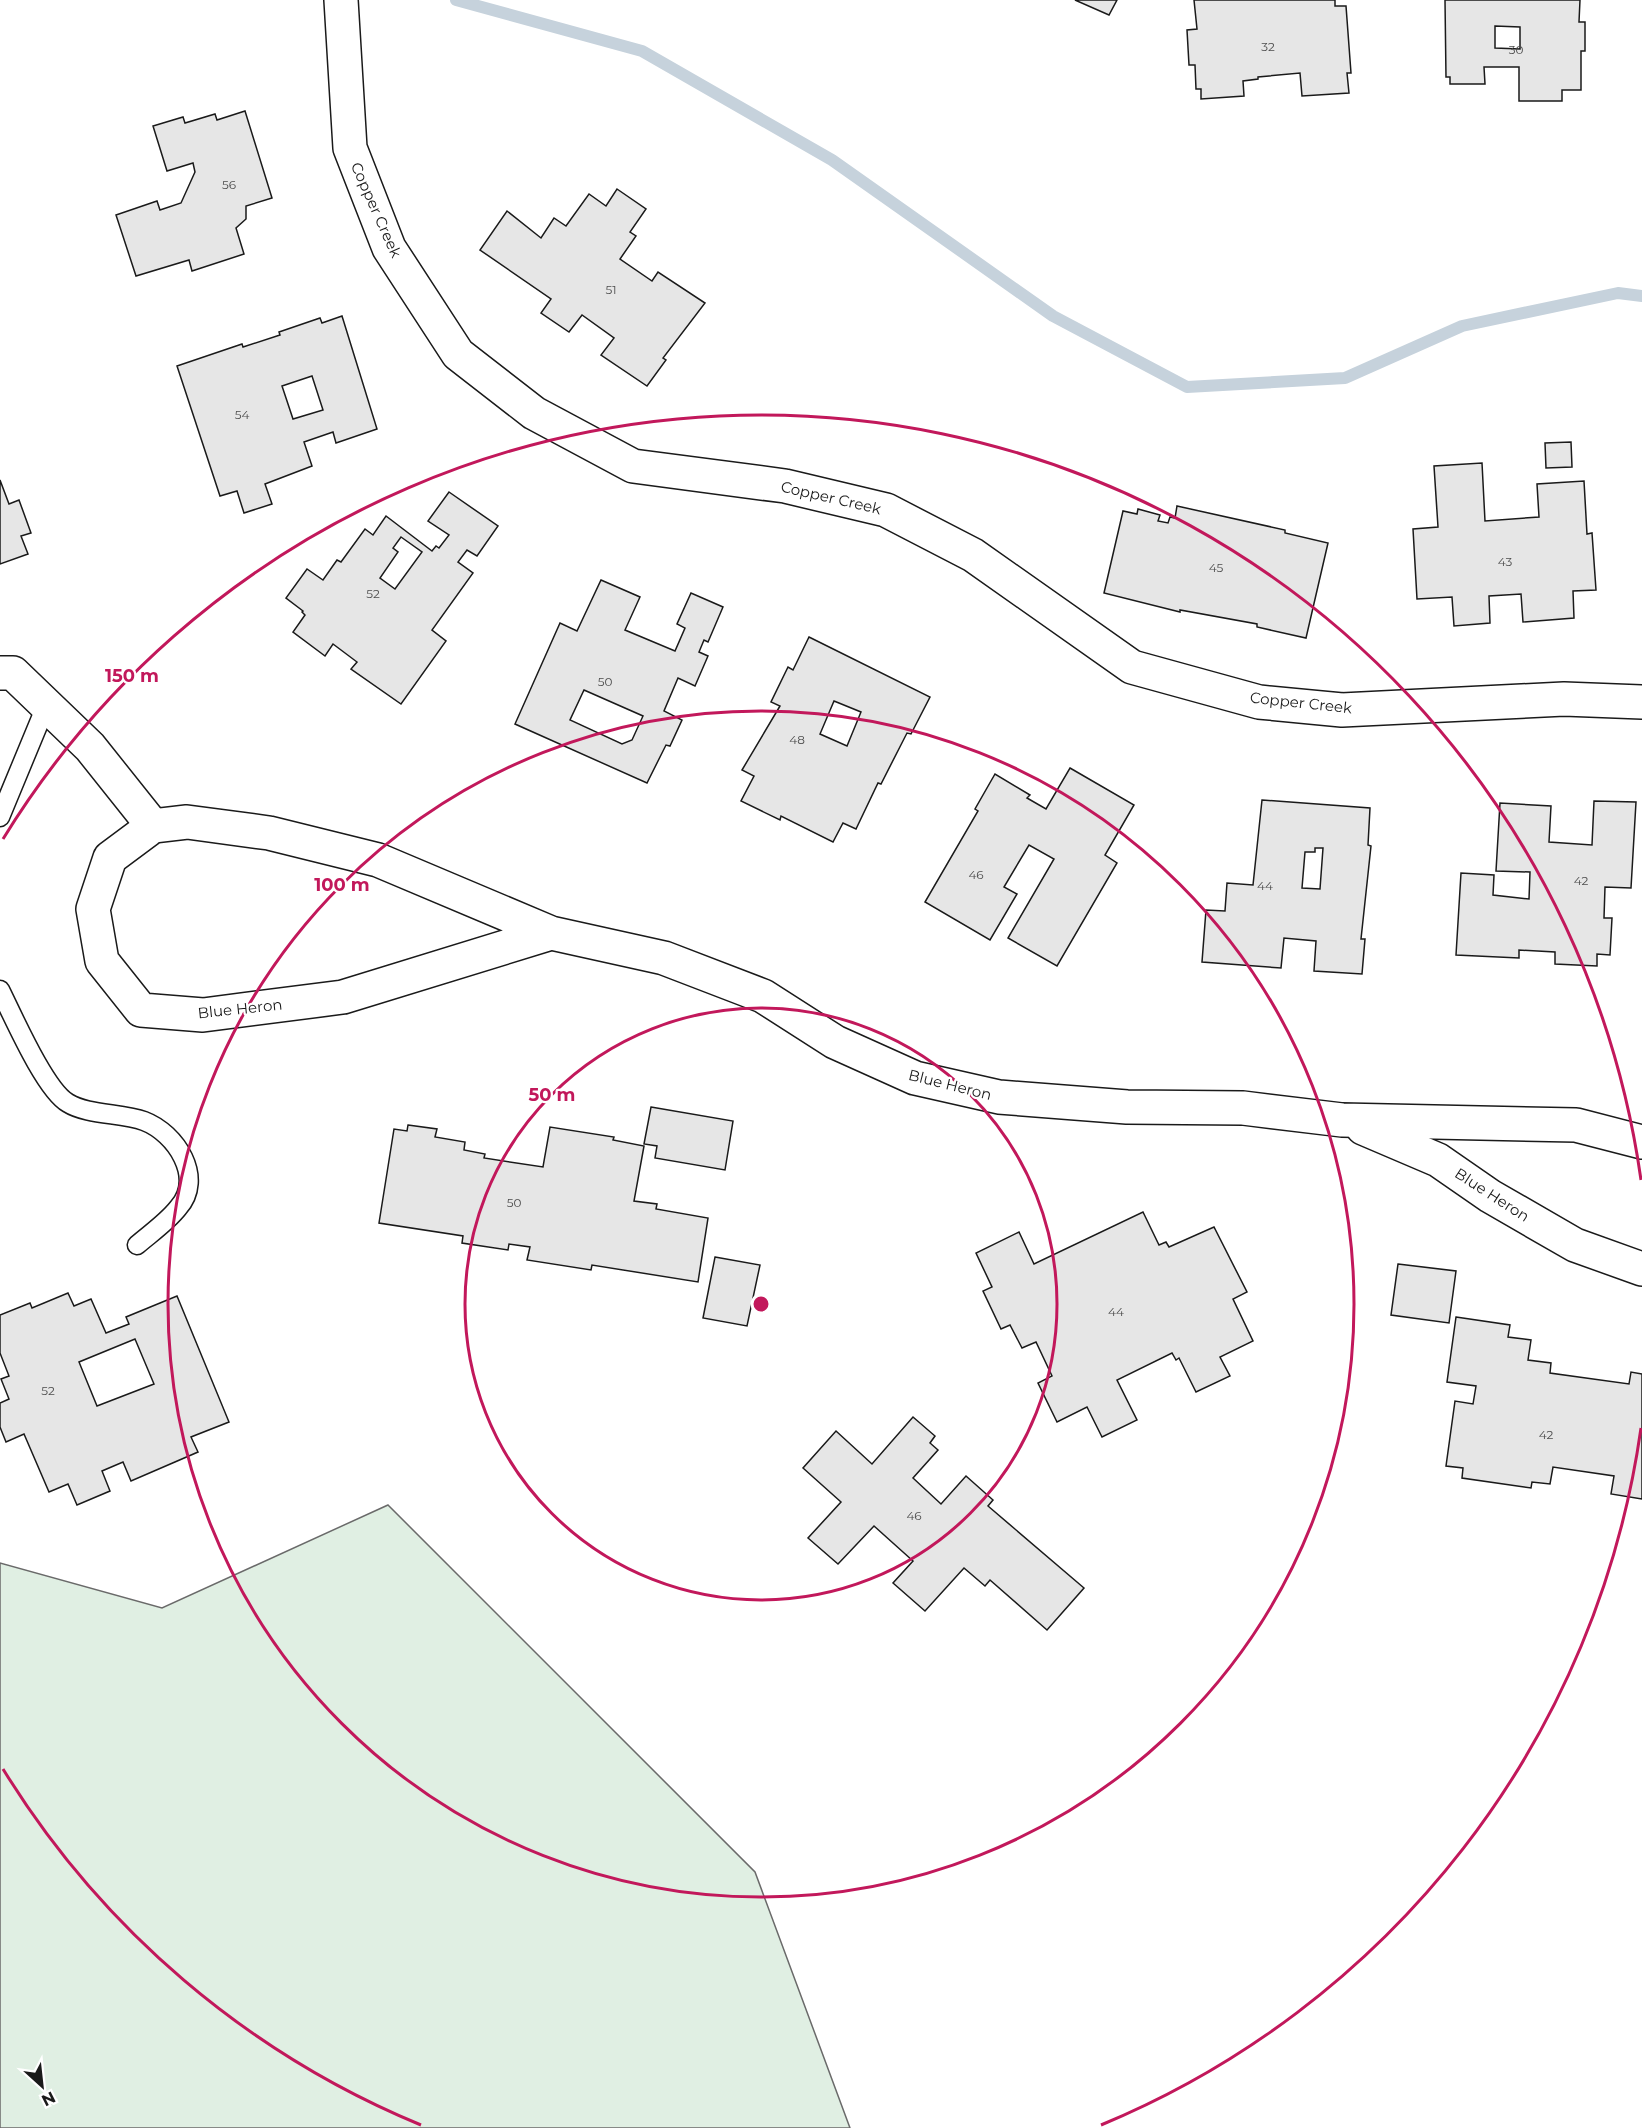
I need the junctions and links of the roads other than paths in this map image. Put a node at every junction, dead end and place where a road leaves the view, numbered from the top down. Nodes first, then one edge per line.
1 (341, 0) edge
2 (0, 673) edge
3 (1642, 702) edge
4 (46, 706) junction
5 (0, 817) edge
6 (153, 826) junction
7 (552, 933) junction
8 (0, 990) edge
9 (1342, 1120) junction
10 (1642, 1142) edge
11 (137, 1245) dead end
12 (1642, 1269) edge

1 - 3 street, Copper Creek
2 - 4 street
4 - 5 lane
4 - 6 street
6 - 7 street, Blue Heron
6 - 7 street, Blue Heron
7 - 9 street, Blue Heron
8 - 11 lane
9 - 10 street, Blue Heron
9 - 12 street, Blue Heron

